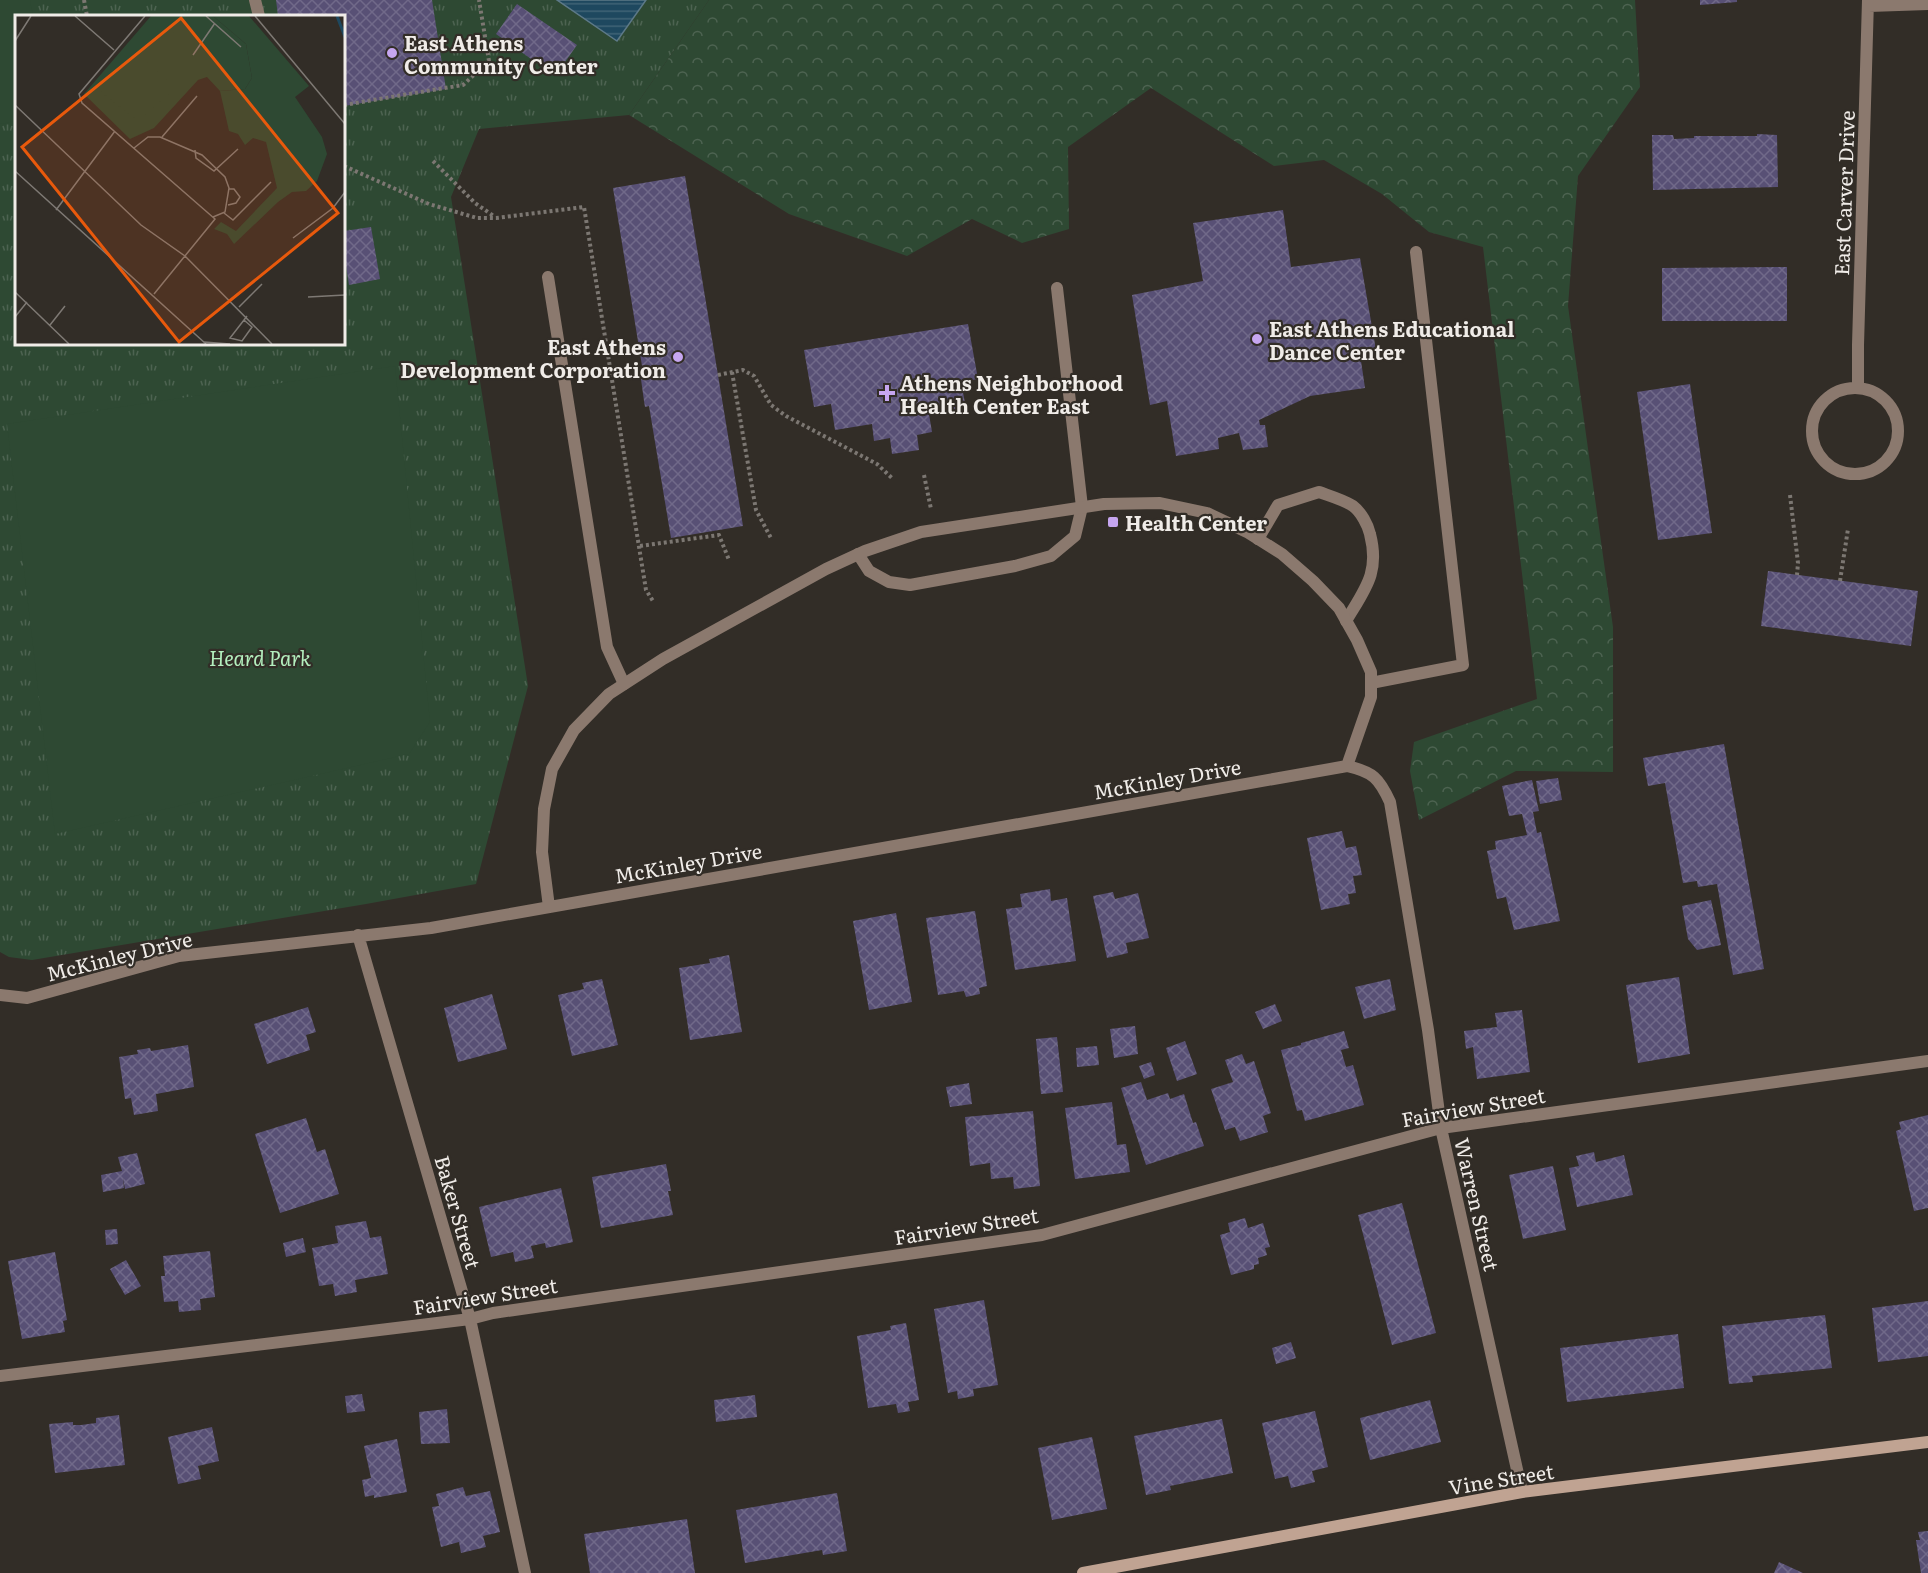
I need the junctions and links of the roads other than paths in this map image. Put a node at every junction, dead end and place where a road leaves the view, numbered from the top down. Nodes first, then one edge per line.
1 (255, 0) edge
2 (1868, 3) edge
3 (1928, 4) edge
4 (259, 15) edge
5 (1416, 252) dead end
6 (548, 277) dead end
7 (1057, 288) dead end
8 (1858, 388) junction
9 (1082, 507) junction
10 (1258, 539) junction
11 (858, 554) junction
12 (1346, 621) junction
13 (1371, 683) junction
14 (624, 684) junction
15 (1347, 766) junction
16 (549, 907) junction
17 (358, 935) junction
18 (0, 995) edge
19 (1928, 1061) edge
20 (1441, 1128) junction
21 (470, 1319) junction
22 (0, 1376) edge
23 (1928, 1442) edge
24 (1522, 1492) junction
25 (525, 1573) edge
26 (1083, 1573) edge

1 - 4 street
2 - 3 street
2 - 8 street, East Carver Drive
5 - 13 street
6 - 14 street
7 - 9 street
8 - 8 street
9 - 10 street
9 - 11 street
9 - 11 street
10 - 12 street
10 - 12 street
11 - 14 street
12 - 13 street
13 - 15 street
14 - 16 street
15 - 16 street, McKinley Drive
15 - 20 street, Warren Street
16 - 17 street, McKinley Drive
17 - 18 street, McKinley Drive
17 - 21 street, Baker Street
19 - 20 street, Fairview Street
20 - 21 street, Fairview Street
20 - 24 street, Warren Street
21 - 22 street, Fairview Street
21 - 25 street, Baker Street
23 - 24 street, Vine Street
24 - 26 street, Vine Street

